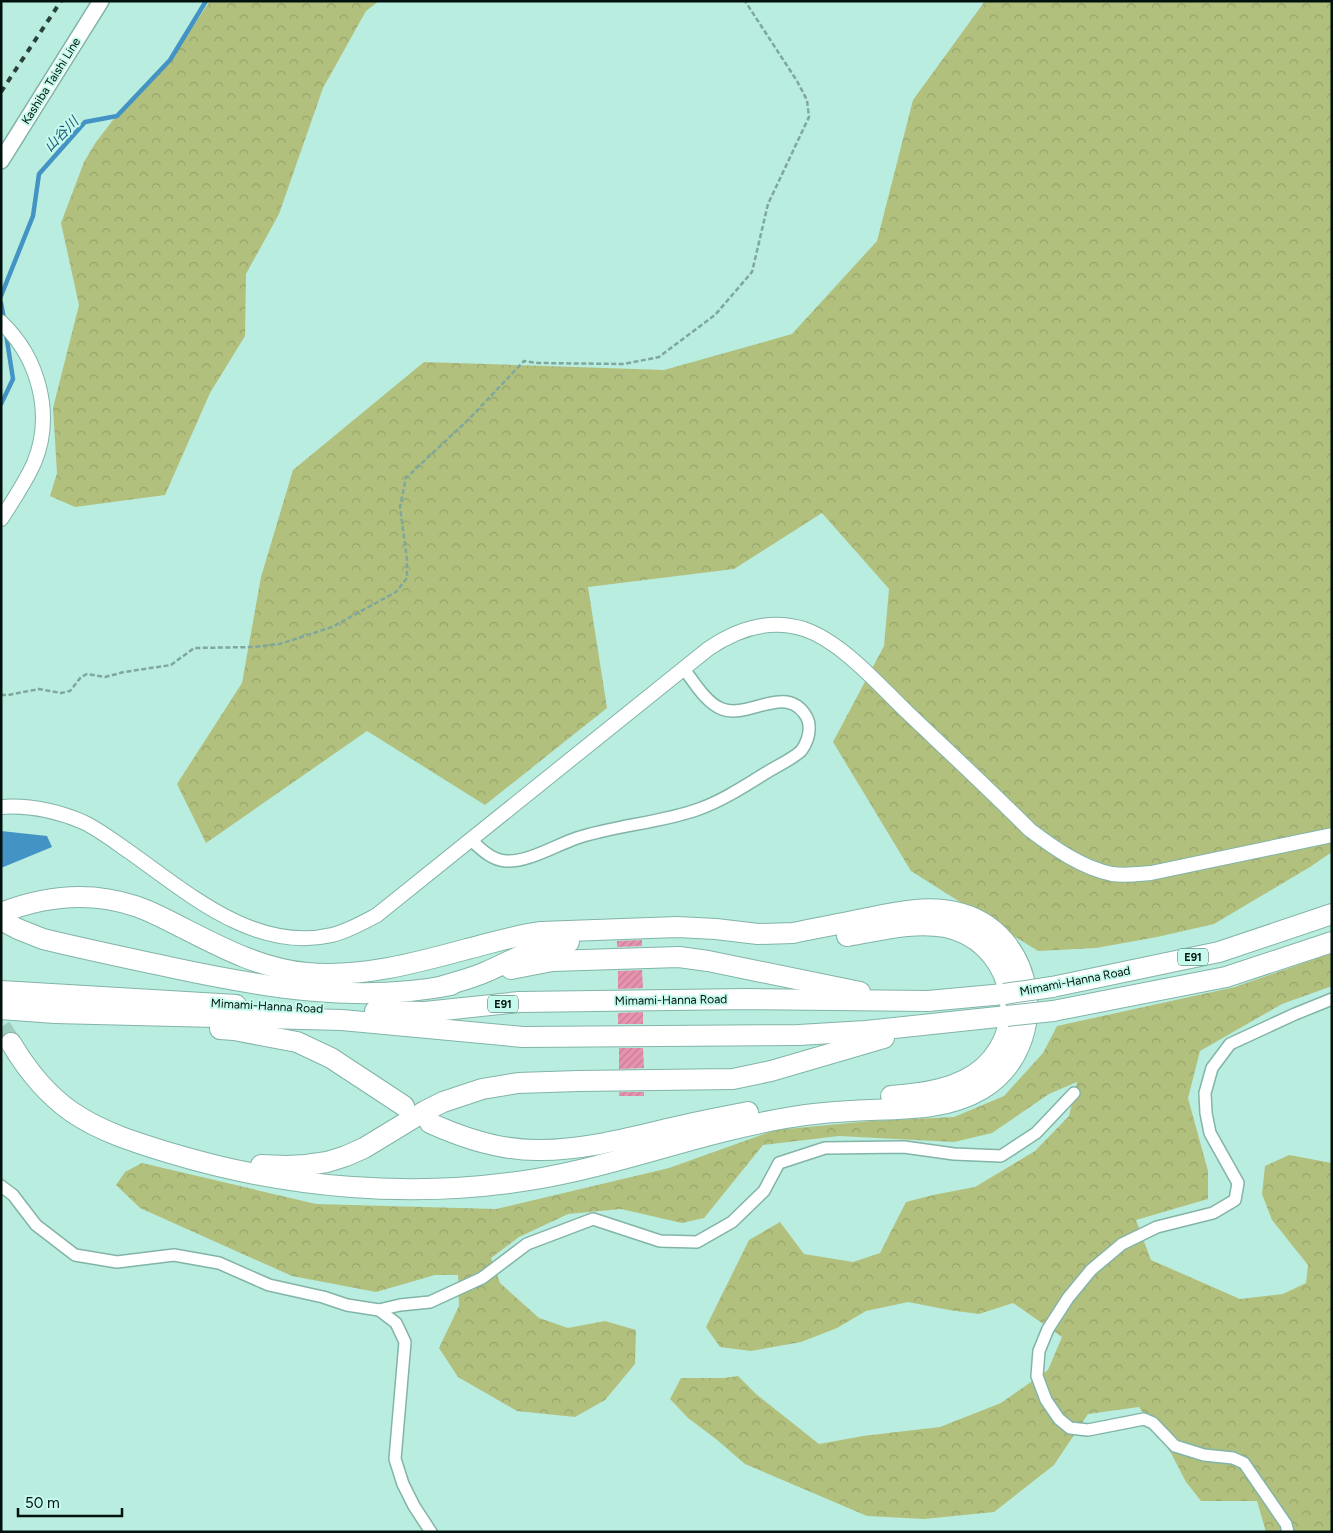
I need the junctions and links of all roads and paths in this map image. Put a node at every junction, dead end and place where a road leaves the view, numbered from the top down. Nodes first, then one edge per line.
1 (101, 1) edge
2 (745, 1) edge
3 (1, 161) edge
4 (1, 322) edge
5 (1, 519) edge
6 (684, 668) junction
7 (1, 695) edge
8 (1, 807) edge
9 (1332, 835) edge
10 (471, 840) junction
11 (4, 914) edge
12 (1332, 914) edge
13 (1332, 942) edge
14 (440, 987) junction
15 (1, 991) edge
16 (1332, 1000) edge
17 (928, 1001) junction
18 (1, 1009) edge
19 (55, 1013) junction
20 (931, 1024) junction
21 (10, 1043) tunnel mouth
22 (1074, 1093) dead end
23 (404, 1106) dead end
24 (430, 1122) dead end
25 (122, 1137) junction
26 (1, 1186) edge
27 (379, 1310) junction
28 (431, 1532) edge
29 (1288, 1532) edge

1 - 3 main road, Kashiba Taishi Line
2 - 7 path
4 - 5 street
6 - 9 street
6 - 10 street
6 - 10 street
8 - 10 street
11 - 14 highway
11 - 25 highway
12 - 17 highway, Mimami-Hanna Road / E91, bridge
13 - 20 highway, Mimami-Hanna Road / E91, bridge
14 - 17 highway
14 - 24 highway
15 - 17 highway, Mimami-Hanna Road / E91
16 - 29 street
18 - 19 highway, Mimami-Hanna Road / E91
19 - 20 highway, Mimami-Hanna Road / E91
19 - 23 highway
20 - 25 highway, E91
21 - 25 highway
22 - 27 street
26 - 27 street
27 - 28 street

